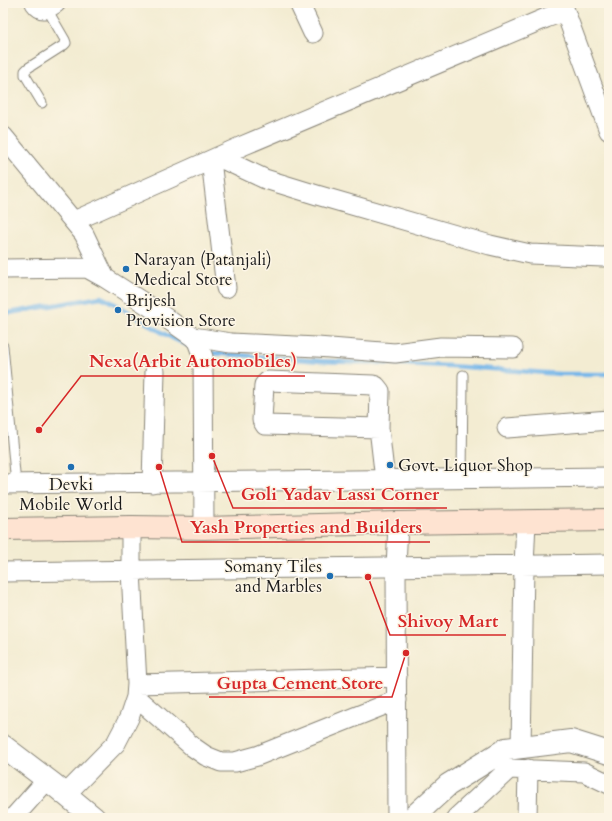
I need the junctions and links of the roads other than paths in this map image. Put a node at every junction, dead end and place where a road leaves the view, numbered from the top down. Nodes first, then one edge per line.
1 (299, 3) edge
2 (46, 5) edge
3 (563, 7) edge
4 (543, 10) edge
5 (313, 33) dead end
6 (42, 103) dead end
7 (609, 131) edge
8 (3, 136) edge
9 (215, 158) junction
10 (74, 221) junction
11 (609, 256) edge
12 (3, 269) edge
13 (105, 278) junction
14 (226, 288) dead end
15 (197, 345) junction
16 (3, 346) edge
17 (513, 348) dead end
18 (155, 371) dead end
19 (463, 375) dead end
20 (609, 420) edge
21 (379, 428) junction
22 (507, 428) dead end
23 (609, 477) edge
24 (462, 479) junction
25 (385, 480) junction
26 (204, 482) junction
27 (152, 483) junction
28 (10, 484) edge
29 (609, 520) edge
30 (526, 521) junction
31 (398, 523) junction
32 (131, 527) junction
33 (204, 528) junction
34 (3, 529) edge
35 (609, 564) edge
36 (524, 566) junction
37 (396, 568) junction
38 (131, 571) junction
39 (3, 572) edge
40 (396, 677) junction
41 (136, 690) junction
42 (397, 700) junction
43 (3, 746) edge
44 (521, 748) junction
45 (609, 753) edge
46 (528, 769) junction
47 (47, 780) junction
48 (609, 784) edge
49 (66, 795) junction
50 (13, 818) edge
51 (94, 818) edge
52 (397, 818) edge
53 (412, 818) edge
54 (456, 818) edge
55 (527, 818) edge

1 - 5 street
2 - 6 lane
3 - 4 street
3 - 7 street
4 - 9 street
8 - 10 street
9 - 10 street
9 - 11 street
9 - 14 street
10 - 13 street
12 - 13 street
13 - 15 street
15 - 17 street
15 - 26 street
16 - 28 lane
18 - 27 street
19 - 24 lane
20 - 22 street
21 - 21 street
21 - 25 street
23 - 24 street
24 - 25 street
25 - 26 street
26 - 27 street
26 - 33 street
27 - 28 street
29 - 30 main road
30 - 31 main road
30 - 36 street
31 - 33 main road
31 - 37 street
32 - 33 main road
32 - 34 main road
32 - 38 street
35 - 36 street
36 - 37 street
36 - 44 street
37 - 38 street
37 - 40 street
38 - 39 street
38 - 41 street
40 - 41 street
40 - 42 street
41 - 42 street
41 - 49 street
42 - 52 street
43 - 47 street
44 - 45 street
44 - 53 street
46 - 48 street
46 - 54 street
46 - 55 street
47 - 49 street
47 - 50 street
49 - 51 street

